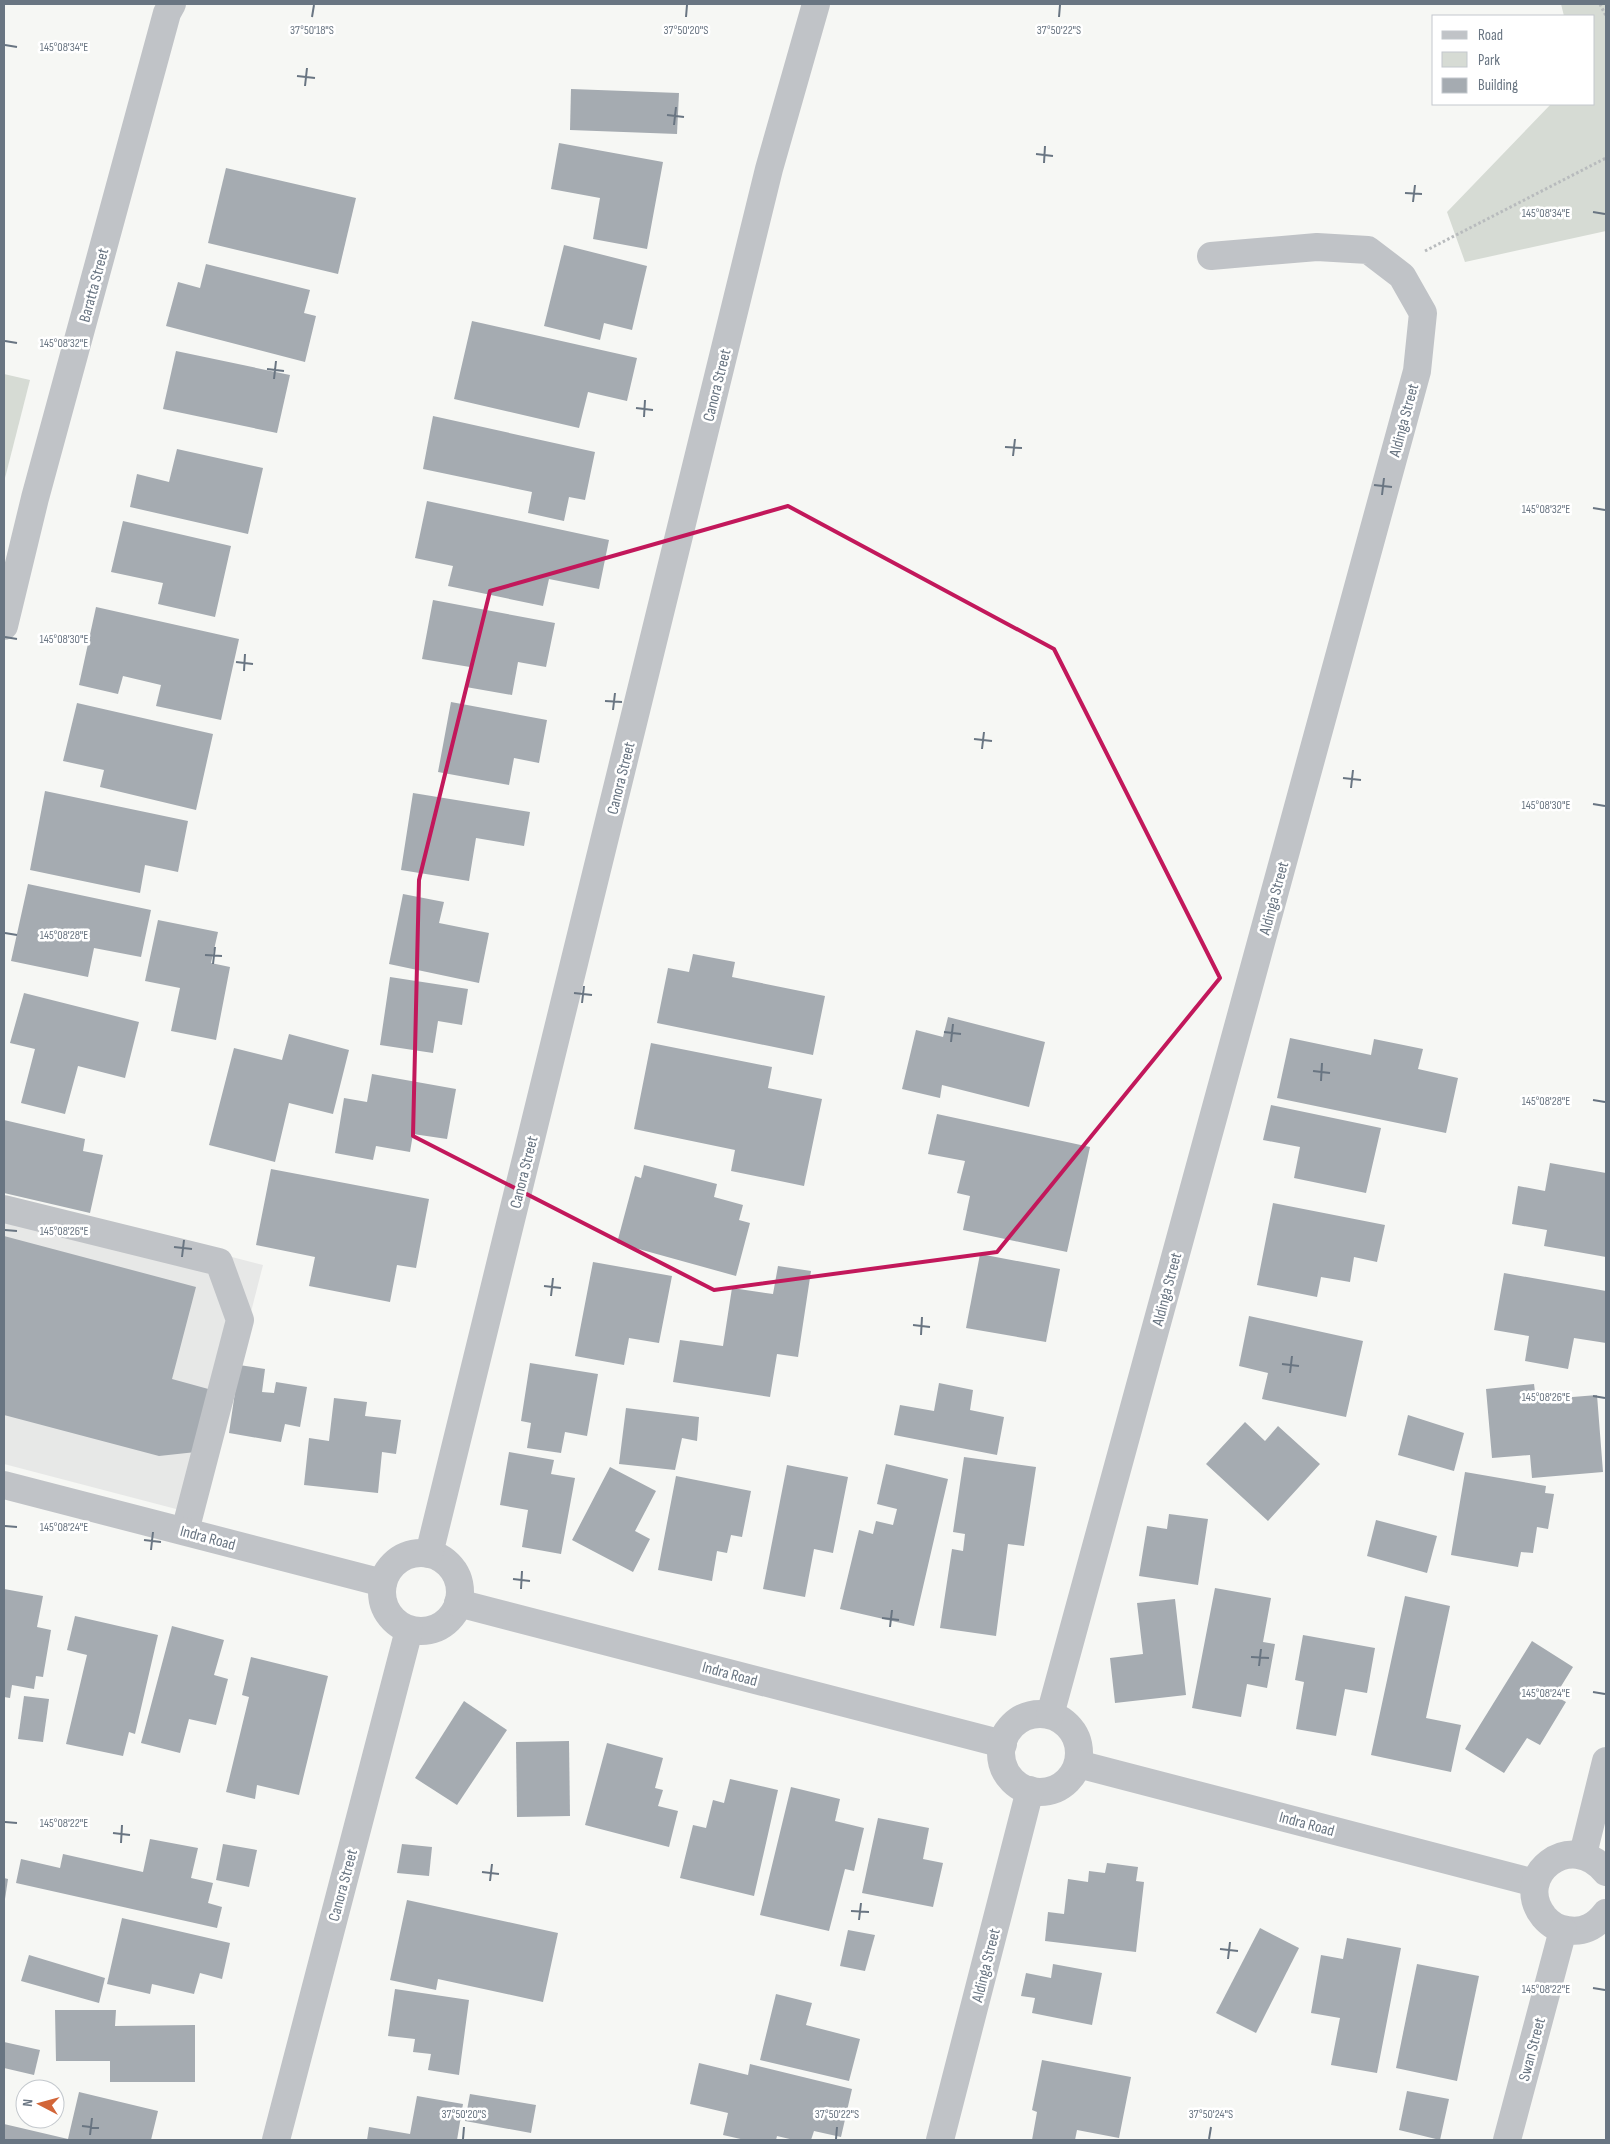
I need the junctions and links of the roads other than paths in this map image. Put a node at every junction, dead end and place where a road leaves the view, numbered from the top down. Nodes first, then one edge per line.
1 (172, 4) edge
2 (816, 4) edge
3 (1211, 256) dead end
4 (4, 626) edge
5 (4, 1208) edge
6 (4, 1485) edge
7 (185, 1531) junction
8 (430, 1554) junction
9 (383, 1583) junction
10 (458, 1603) junction
11 (409, 1630) junction
12 (1050, 1715) junction
13 (1003, 1744) junction
14 (1606, 1761) edge
15 (1078, 1764) junction
16 (1030, 1790) junction
17 (1582, 1854) junction
18 (1606, 1872) edge
19 (1535, 1883) junction
20 (1606, 1912) edge
21 (1562, 1930) junction
22 (276, 2140) edge
23 (940, 2140) edge
24 (1507, 2140) edge

1 - 4 street, Baratta Street
2 - 8 street, Canora Street
3 - 12 street, Aldinga Street
5 - 7 street
6 - 7 street, Indra Road
7 - 9 street, Indra Road
8 - 9 street
8 - 10 street
9 - 11 street
10 - 11 street
10 - 13 street, Indra Road
11 - 22 street, Canora Street
12 - 13 street
12 - 15 street
13 - 16 street
14 - 17 street
15 - 16 street
15 - 19 street, Indra Road
16 - 23 street, Aldinga Street
17 - 18 street
17 - 19 street
19 - 21 street
20 - 21 street
21 - 24 street, Swan Street

